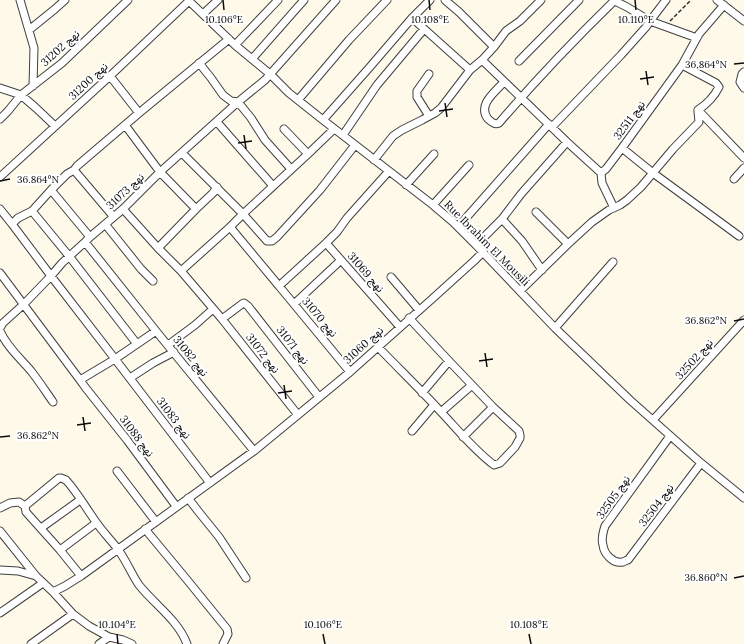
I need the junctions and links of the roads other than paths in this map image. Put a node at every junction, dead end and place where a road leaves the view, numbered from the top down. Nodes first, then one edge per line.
1 (20, 0) edge
2 (65, 0) edge
3 (128, 0) edge
4 (188, 0) edge
5 (218, 0) edge
6 (278, 0) edge
7 (304, 0) edge
8 (336, 0) edge
9 (387, 0) edge
10 (430, 0) edge
11 (445, 0) edge
12 (541, 0) edge
13 (579, 0) edge
14 (613, 0) edge
15 (666, 0) edge
16 (717, 0) edge
17 (724, 5) junction
18 (203, 14) junction
19 (412, 18) junction
20 (744, 20) edge
21 (650, 21) junction
22 (424, 29) junction
23 (29, 30) junction
24 (697, 38) junction
25 (229, 39) junction
26 (235, 45) junction
27 (494, 47) junction
28 (252, 59) junction
29 (482, 60) junction
30 (519, 61) dead end
31 (199, 63) junction
32 (682, 65) junction
33 (470, 70) junction
34 (744, 72) edge
35 (270, 74) junction
36 (429, 74) dead end
37 (110, 76) junction
38 (504, 82) junction
39 (33, 86) junction
40 (0, 88) edge
41 (744, 88) edge
42 (21, 95) junction
43 (521, 97) junction
44 (298, 100) junction
45 (238, 102) junction
46 (698, 110) junction
47 (139, 113) junction
48 (429, 116) junction
49 (0, 119) edge
50 (322, 120) junction
51 (217, 122) junction
52 (125, 125) junction
53 (550, 125) junction
54 (55, 126) junction
55 (284, 129) dead end
56 (334, 129) junction
57 (342, 135) junction
58 (567, 142) junction
59 (355, 145) junction
60 (622, 148) junction
61 (182, 153) junction
62 (308, 154) junction
63 (434, 154) dead end
64 (744, 158) edge
65 (374, 160) junction
66 (469, 166) dead end
67 (744, 168) edge
68 (291, 169) junction
69 (74, 170) junction
70 (389, 171) junction
71 (160, 172) junction
72 (653, 172) junction
73 (600, 173) junction
74 (0, 177) edge
75 (734, 179) dead end
76 (406, 185) junction
77 (272, 186) junction
78 (217, 187) junction
79 (51, 190) junction
80 (433, 205) junction
81 (614, 208) junction
82 (0, 209) edge
83 (123, 209) junction
84 (196, 209) junction
85 (32, 211) junction
86 (536, 212) dead end
87 (243, 214) junction
88 (113, 216) junction
89 (502, 218) junction
90 (12, 224) junction
91 (105, 224) junction
92 (230, 227) junction
93 (458, 227) junction
94 (739, 236) dead end
95 (88, 240) junction
96 (326, 243) junction
97 (568, 244) junction
98 (476, 245) junction
99 (158, 248) junction
100 (483, 252) junction
101 (69, 256) junction
102 (341, 260) junction
103 (613, 262) dead end
104 (542, 270) junction
105 (181, 271) junction
106 (0, 273) edge
107 (51, 276) junction
108 (391, 277) dead end
109 (153, 281) dead end
110 (279, 286) junction
111 (520, 291) junction
112 (24, 304) junction
113 (294, 304) junction
114 (213, 309) junction
115 (419, 310) junction
116 (410, 318) junction
117 (744, 320) edge
118 (223, 322) junction
119 (400, 327) junction
120 (555, 328) junction
121 (0, 329) edge
122 (156, 331) junction
123 (137, 344) junction
124 (168, 344) junction
125 (378, 347) junction
126 (174, 352) junction
127 (115, 359) junction
128 (449, 361) junction
129 (350, 372) junction
130 (130, 378) junction
131 (80, 380) junction
132 (472, 385) junction
133 (422, 393) junction
134 (319, 397) junction
135 (53, 402) dead end
136 (434, 405) junction
137 (493, 407) junction
138 (442, 412) junction
139 (298, 415) junction
140 (653, 420) junction
141 (412, 431) dead end
142 (670, 436) junction
143 (464, 437) junction
144 (254, 451) junction
145 (701, 463) junction
146 (117, 471) dead end
147 (210, 483) junction
148 (188, 498) junction
149 (744, 498) edge
150 (80, 500) junction
151 (25, 506) junction
152 (176, 506) junction
153 (0, 508) edge
154 (156, 522) junction
155 (96, 523) junction
156 (41, 528) junction
157 (145, 529) junction
158 (0, 531) edge
159 (117, 548) junction
160 (60, 550) junction
161 (628, 560) joint
162 (0, 570) edge
163 (36, 576) junction
164 (81, 576) junction
165 (246, 578) dead end
166 (43, 583) junction
167 (53, 592) junction
168 (0, 613) edge
169 (73, 614) junction
170 (109, 637) junction
171 (31, 644) edge
172 (99, 644) edge
173 (132, 644) edge
174 (187, 644) edge
175 (223, 644) edge

1 - 23 street
2 - 23 street
3 - 39 street, نهج 31202
4 - 18 street, Rue Ibrahim El Mousili
4 - 37 street, نهج 31200
5 - 18 street
6 - 26 street
7 - 28 street
8 - 35 street, نهج 31073
9 - 44 street
10 - 19 street
11 - 27 street
12 - 27 street
13 - 30 street
14 - 21 street
14 - 43 street
15 - 21 street
16 - 17 street
17 - 20 street
17 - 24 street, نهج 32511
18 - 25 street, Rue Ibrahim El Mousili
19 - 22 street
19 - 50 street
21 - 24 street
21 - 53 street
22 - 33 street
22 - 57 street
23 - 39 street
24 - 32 street, نهج 32511
25 - 26 street, Rue Ibrahim El Mousili
25 - 31 street
26 - 28 street, Rue Ibrahim El Mousili
27 - 29 street
28 - 35 street, Rue Ibrahim El Mousili
29 - 33 street
29 - 38 street
31 - 45 street
31 - 47 street
32 - 46 street
32 - 60 street, نهج 32511
33 - 48 street
34 - 41 street
35 - 44 street, Rue Ibrahim El Mousili
35 - 45 street, نهج 31073
36 - 48 street
37 - 47 street
37 - 54 street, نهج 31200
38 - 43 street
38 - 43 street
39 - 42 street, نهج 31202
40 - 42 street
42 - 49 street, نهج 31202
42 - 54 street
43 - 53 street
44 - 50 street, Rue Ibrahim El Mousili
45 - 51 street, نهج 31073
45 - 68 street
46 - 64 street
46 - 72 street
47 - 52 street
48 - 65 street
50 - 56 street, Rue Ibrahim El Mousili
51 - 61 street, نهج 31073
51 - 77 street
52 - 69 street
52 - 71 street
53 - 58 street
53 - 93 street
54 - 74 street, نهج 31200
55 - 62 street
56 - 57 street, Rue Ibrahim El Mousili
56 - 62 street
57 - 59 street, Rue Ibrahim El Mousili
58 - 73 street
58 - 89 street
59 - 65 street, Rue Ibrahim El Mousili
59 - 87 street
60 - 72 street
60 - 73 street, نهج 32511
61 - 71 street, نهج 31073
61 - 78 street
62 - 68 street
63 - 76 street
65 - 70 street, Rue Ibrahim El Mousili
66 - 80 street
67 - 75 street
68 - 77 street
69 - 79 street
69 - 88 street
70 - 76 street, Rue Ibrahim El Mousili
70 - 96 street
71 - 83 street, نهج 31073
71 - 84 street
72 - 81 street
72 - 94 street
73 - 81 street
76 - 80 street, Rue Ibrahim El Mousili
77 - 87 street
78 - 84 street
78 - 87 street
79 - 85 street
79 - 95 street, نهج 31082
80 - 93 street, Rue Ibrahim El Mousili
81 - 97 street
82 - 90 street
83 - 88 street, نهج 31073
83 - 99 street, نهج 31072
84 - 99 street
85 - 90 street
85 - 101 street
86 - 97 street
87 - 92 street
88 - 91 street, نهج 31073
89 - 98 street
89 - 104 street
90 - 107 street
91 - 95 street, نهج 31073
91 - 109 street
92 - 105 street
92 - 110 street, نهج 31070
93 - 98 street, Rue Ibrahim El Mousili
95 - 101 street, نهج 31073
95 - 122 street, نهج 31082
96 - 102 street, نهج 31069
96 - 110 street
97 - 104 street
98 - 100 street, Rue Ibrahim El Mousili
99 - 105 street, نهج 31072
100 - 111 street, Rue Ibrahim El Mousili
100 - 115 street, نهج 31060
101 - 107 street, نهج 31073
101 - 123 street
102 - 113 street
102 - 119 street, نهج 31069
103 - 120 street
104 - 111 street
105 - 114 street, نهج 31072
106 - 112 street, نهج 31088
107 - 112 street, نهج 31073
107 - 127 street
108 - 115 street
110 - 113 street, نهج 31070
111 - 120 street, Rue Ibrahim El Mousili
112 - 121 street, نهج 31073
112 - 131 street, نهج 31088
113 - 129 street, نهج 31070
114 - 118 street, نهج 31072
114 - 124 street
115 - 116 street, نهج 31060
116 - 119 street, نهج 31060
116 - 128 street
117 - 140 street, نهج 32502
118 - 134 street, نهج 31071
118 - 139 street, نهج 31072
119 - 125 street, نهج 31060
120 - 140 street, Rue Ibrahim El Mousili
121 - 135 street, نهج 31073
122 - 123 street
122 - 124 street, نهج 31082
123 - 127 street
124 - 126 street, نهج 31082
125 - 129 street, نهج 31060
125 - 133 street
126 - 130 street
126 - 144 street, نهج 31082
127 - 130 street, نهج 31083
127 - 131 street
128 - 132 street
128 - 133 street
129 - 134 street, نهج 31060
130 - 147 street, نهج 31083
131 - 152 street, نهج 31088
132 - 137 street
132 - 138 street
133 - 136 street
134 - 139 street, نهج 31060
136 - 138 street
136 - 141 street
137 - 143 street
137 - 143 street
138 - 143 street
139 - 144 street, نهج 31060
140 - 142 street, Rue Ibrahim El Mousili
142 - 145 street, Rue Ibrahim El Mousili
142 - 161 street, نهج 32505
144 - 147 street, نهج 31060
145 - 149 street, Rue Ibrahim El Mousili
145 - 161 street, نهج 32504
146 - 154 street
147 - 148 street
148 - 152 street
148 - 165 street
150 - 151 street
150 - 155 street
150 - 156 street
151 - 153 street
151 - 156 street
152 - 154 street
154 - 157 street
155 - 159 street
155 - 160 street
156 - 160 street
157 - 159 street
157 - 175 street
158 - 163 street
159 - 164 street
159 - 174 street
160 - 164 street
162 - 163 street
163 - 166 street
164 - 167 street
166 - 167 street
166 - 168 street
167 - 169 street
169 - 170 street
169 - 171 street
170 - 172 street
170 - 173 street

